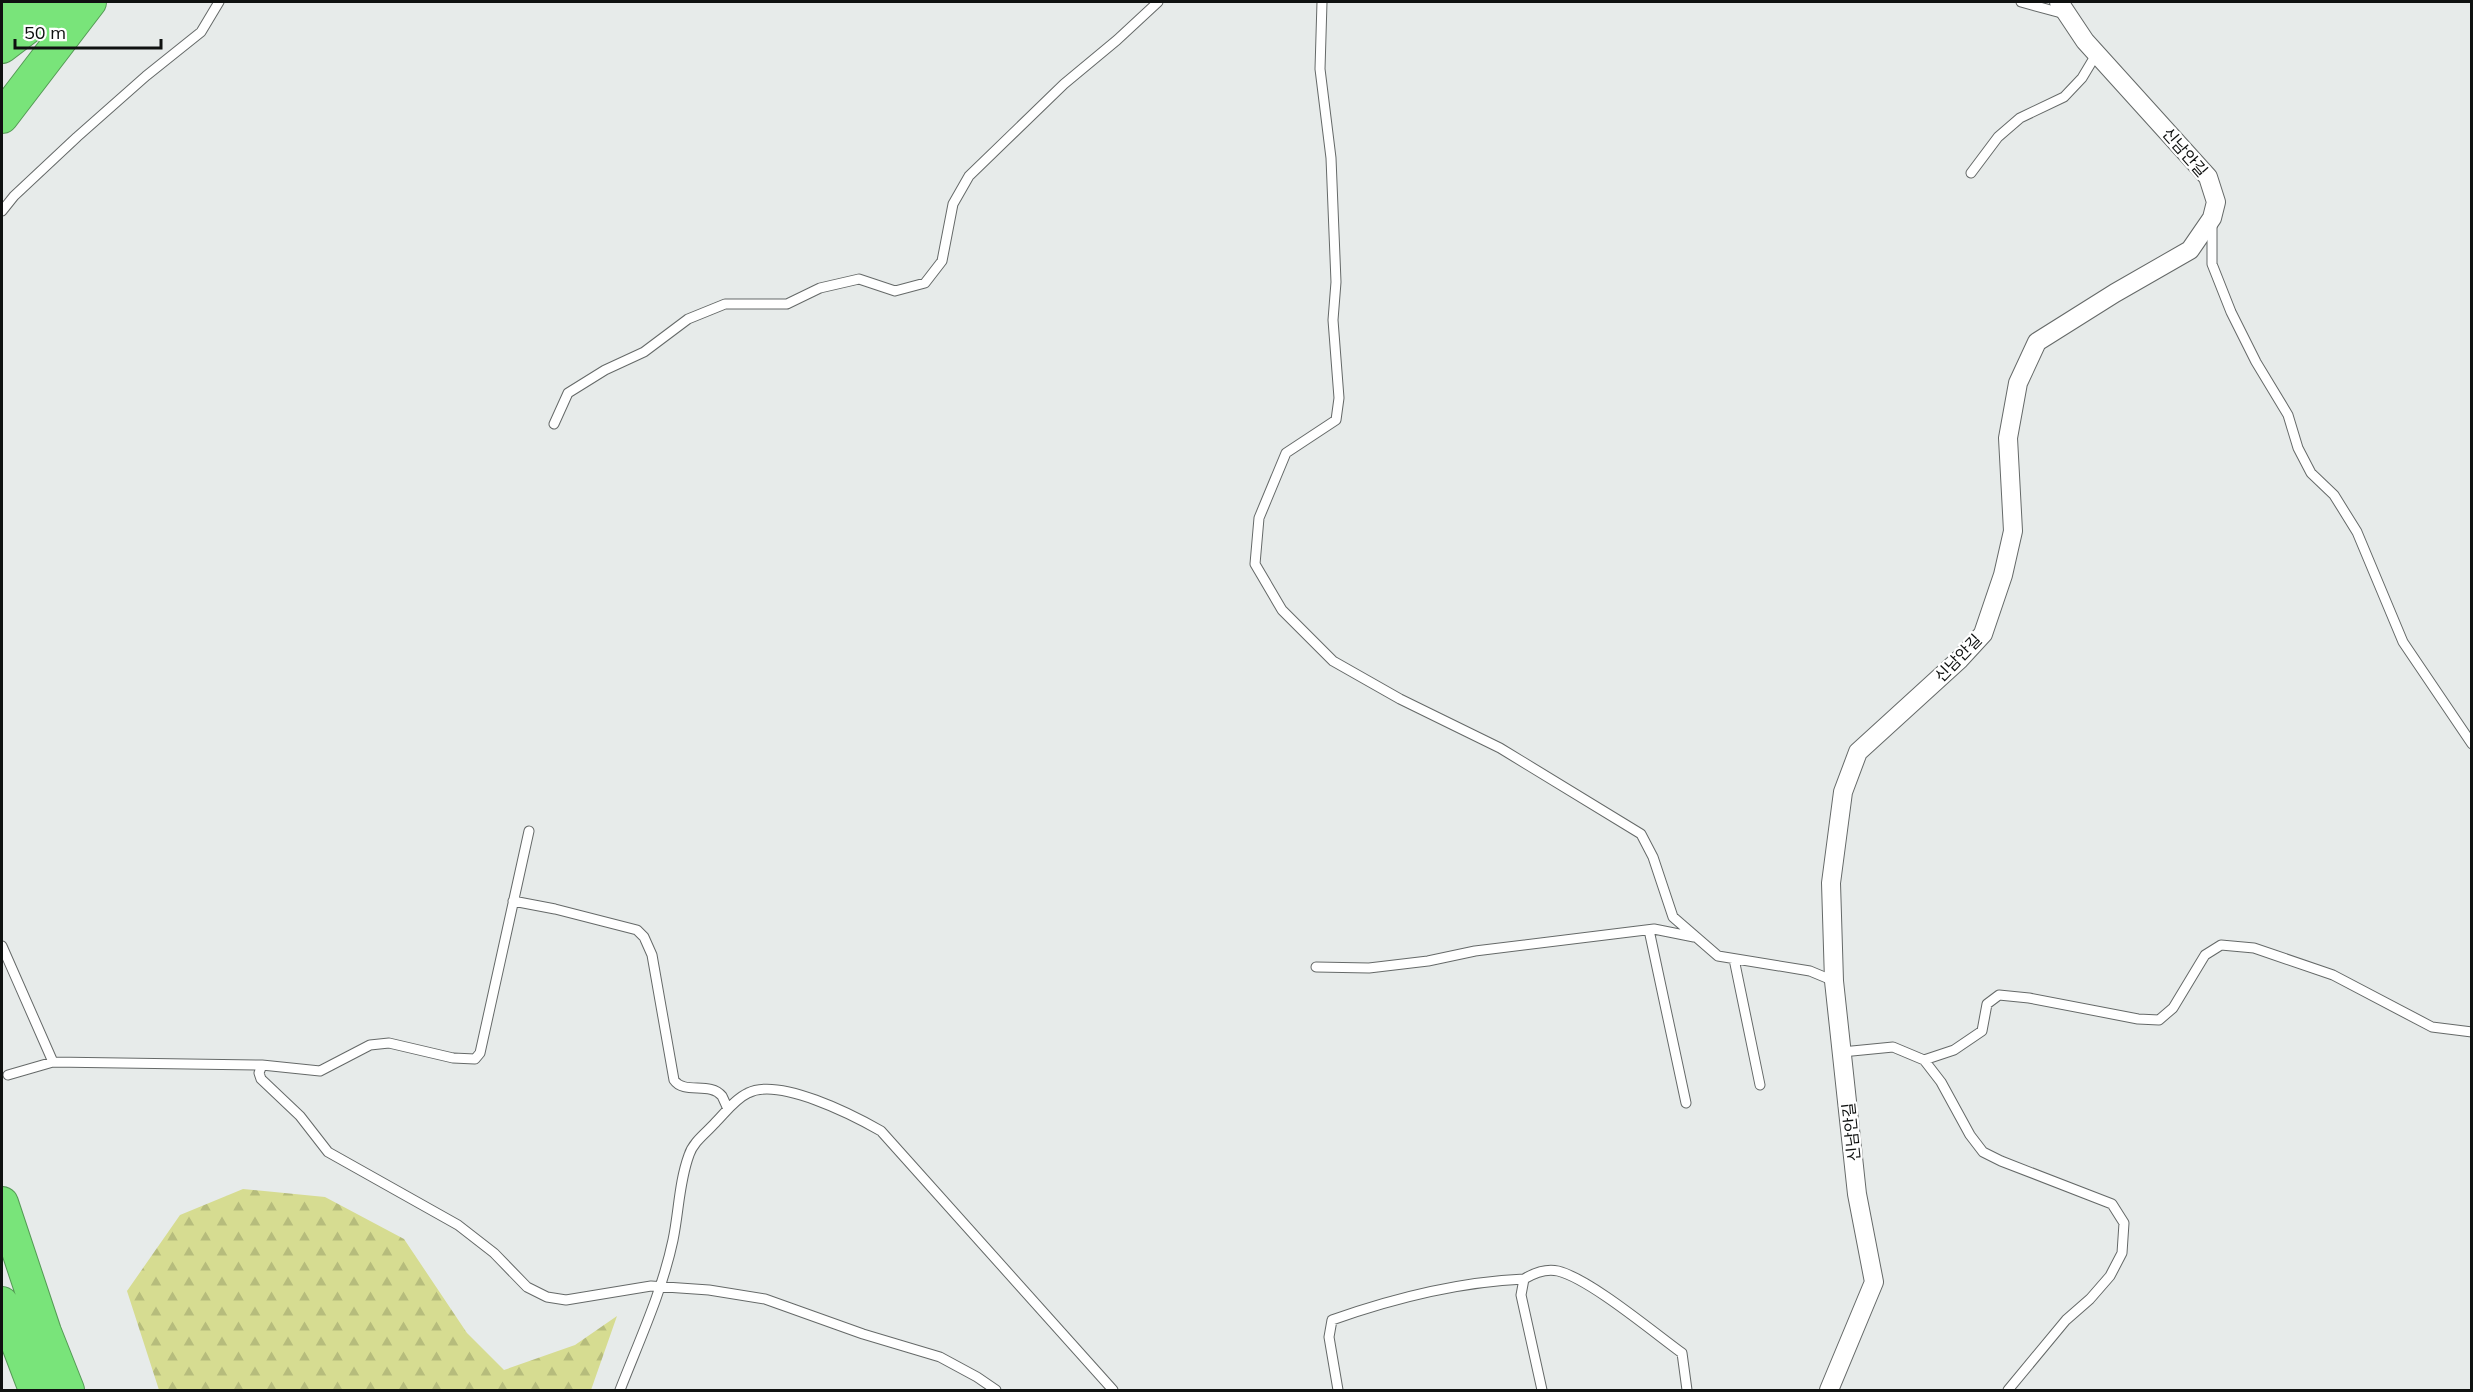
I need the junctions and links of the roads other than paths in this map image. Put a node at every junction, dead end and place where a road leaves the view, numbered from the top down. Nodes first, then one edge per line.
1 (24, 2) edge
2 (61, 2) edge
3 (90, 2) edge
4 (219, 2) edge
5 (1158, 2) edge
6 (1322, 2) edge
7 (2020, 2) edge
8 (2064, 8) edge
9 (2, 24) edge
10 (2, 48) edge
11 (2097, 53) junction
12 (2, 117) edge
13 (1971, 173) dead end
14 (2, 211) edge
15 (2211, 219) junction
16 (554, 424) dead end
17 (2472, 744) edge
18 (529, 831) dead end
19 (513, 901) junction
20 (1649, 930) junction
21 (1694, 937) junction
22 (2, 946) edge
23 (1734, 959) junction
24 (1316, 967) dead end
25 (1833, 981) junction
26 (2472, 1032) edge
27 (1842, 1052) junction
28 (1924, 1060) junction
29 (53, 1062) junction
30 (262, 1065) junction
31 (8, 1075) dead end
32 (1760, 1085) dead end
33 (1686, 1103) dead end
34 (728, 1109) junction
35 (2, 1203) edge
36 (1524, 1279) junction
37 (660, 1287) junction
38 (2, 1303) edge
39 (35, 1390) edge
40 (68, 1390) edge
41 (620, 1390) edge
42 (996, 1390) edge
43 (1113, 1390) edge
44 (1338, 1390) edge
45 (1542, 1390) edge
46 (1687, 1390) edge
47 (1829, 1390) edge
48 (2008, 1390) edge

1 - 9 highway
2 - 10 highway
3 - 12 highway
4 - 14 lane
5 - 16 lane
6 - 21 lane
7 - 8 lane
8 - 11 street, 신남안길
11 - 13 lane
11 - 15 street, 신남안길
15 - 17 lane
15 - 25 street, 신남안길
18 - 19 lane
19 - 30 lane
19 - 34 lane
20 - 21 lane
20 - 24 lane
20 - 33 lane
21 - 23 lane
22 - 29 lane
23 - 25 lane
23 - 32 lane
25 - 27 street, 신남안길
26 - 28 lane
27 - 28 lane
27 - 47 street, 신남안길
28 - 48 lane
29 - 30 lane
29 - 31 lane
30 - 37 lane
34 - 37 lane
34 - 43 lane
35 - 40 highway
36 - 44 lane
36 - 45 lane
36 - 46 lane
37 - 41 lane
37 - 42 lane
38 - 39 highway

